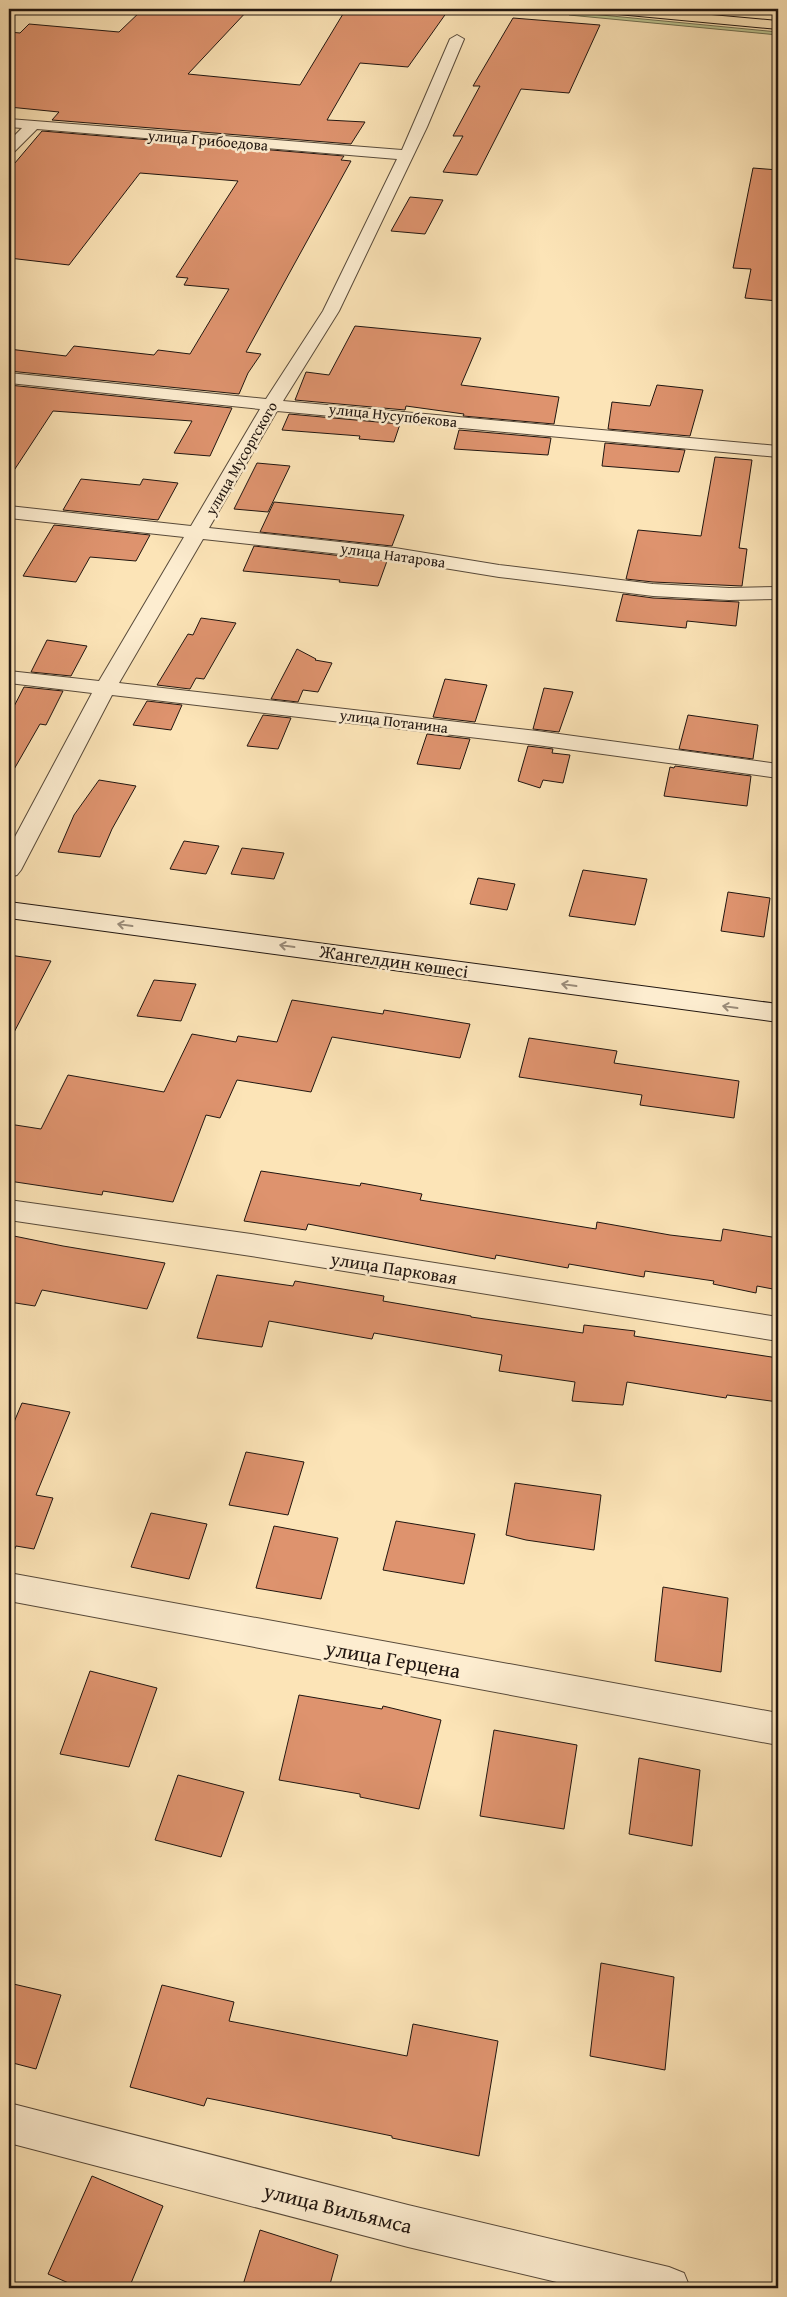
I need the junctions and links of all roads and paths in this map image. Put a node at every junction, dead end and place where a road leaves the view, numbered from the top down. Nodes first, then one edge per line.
1 (607, 9) edge
2 (778, 24) edge
3 (458, 39) dead end
4 (9, 123) edge
5 (33, 125) junction
6 (9, 149) edge
7 (407, 155) junction
8 (9, 378) edge
9 (272, 404) junction
10 (778, 452) edge
11 (9, 512) edge
12 (198, 531) junction
13 (778, 593) edge
14 (9, 677) edge
15 (105, 689) junction
16 (778, 771) edge
17 (9, 870) edge
18 (9, 910) edge
19 (778, 1014) edge
20 (9, 1210) edge
21 (778, 1329) edge
22 (9, 1587) edge
23 (778, 1729) edge
24 (9, 2123) edge
25 (669, 2288) edge

1 - 2 main road
3 - 7 street, улица Мусоргского
4 - 5 street, улица Грибоедова
5 - 6 street
5 - 7 street, улица Грибоедова
7 - 9 street, улица Мусоргского
8 - 9 street, улица Нусупбекова
9 - 10 street, улица Нусупбекова
9 - 12 street, улица Мусоргского
11 - 12 street, улица Натарова
12 - 13 street, улица Натарова
12 - 15 street, улица Мусоргского
14 - 15 street, улица Потанина
15 - 16 street, улица Потанина
15 - 17 street, улица Мусоргского
19 -> 18 street, Жангелдин көшесі
20 - 21 street, улица Парковая
22 - 23 street, улица Герцена
24 - 25 street, улица Вильямса

